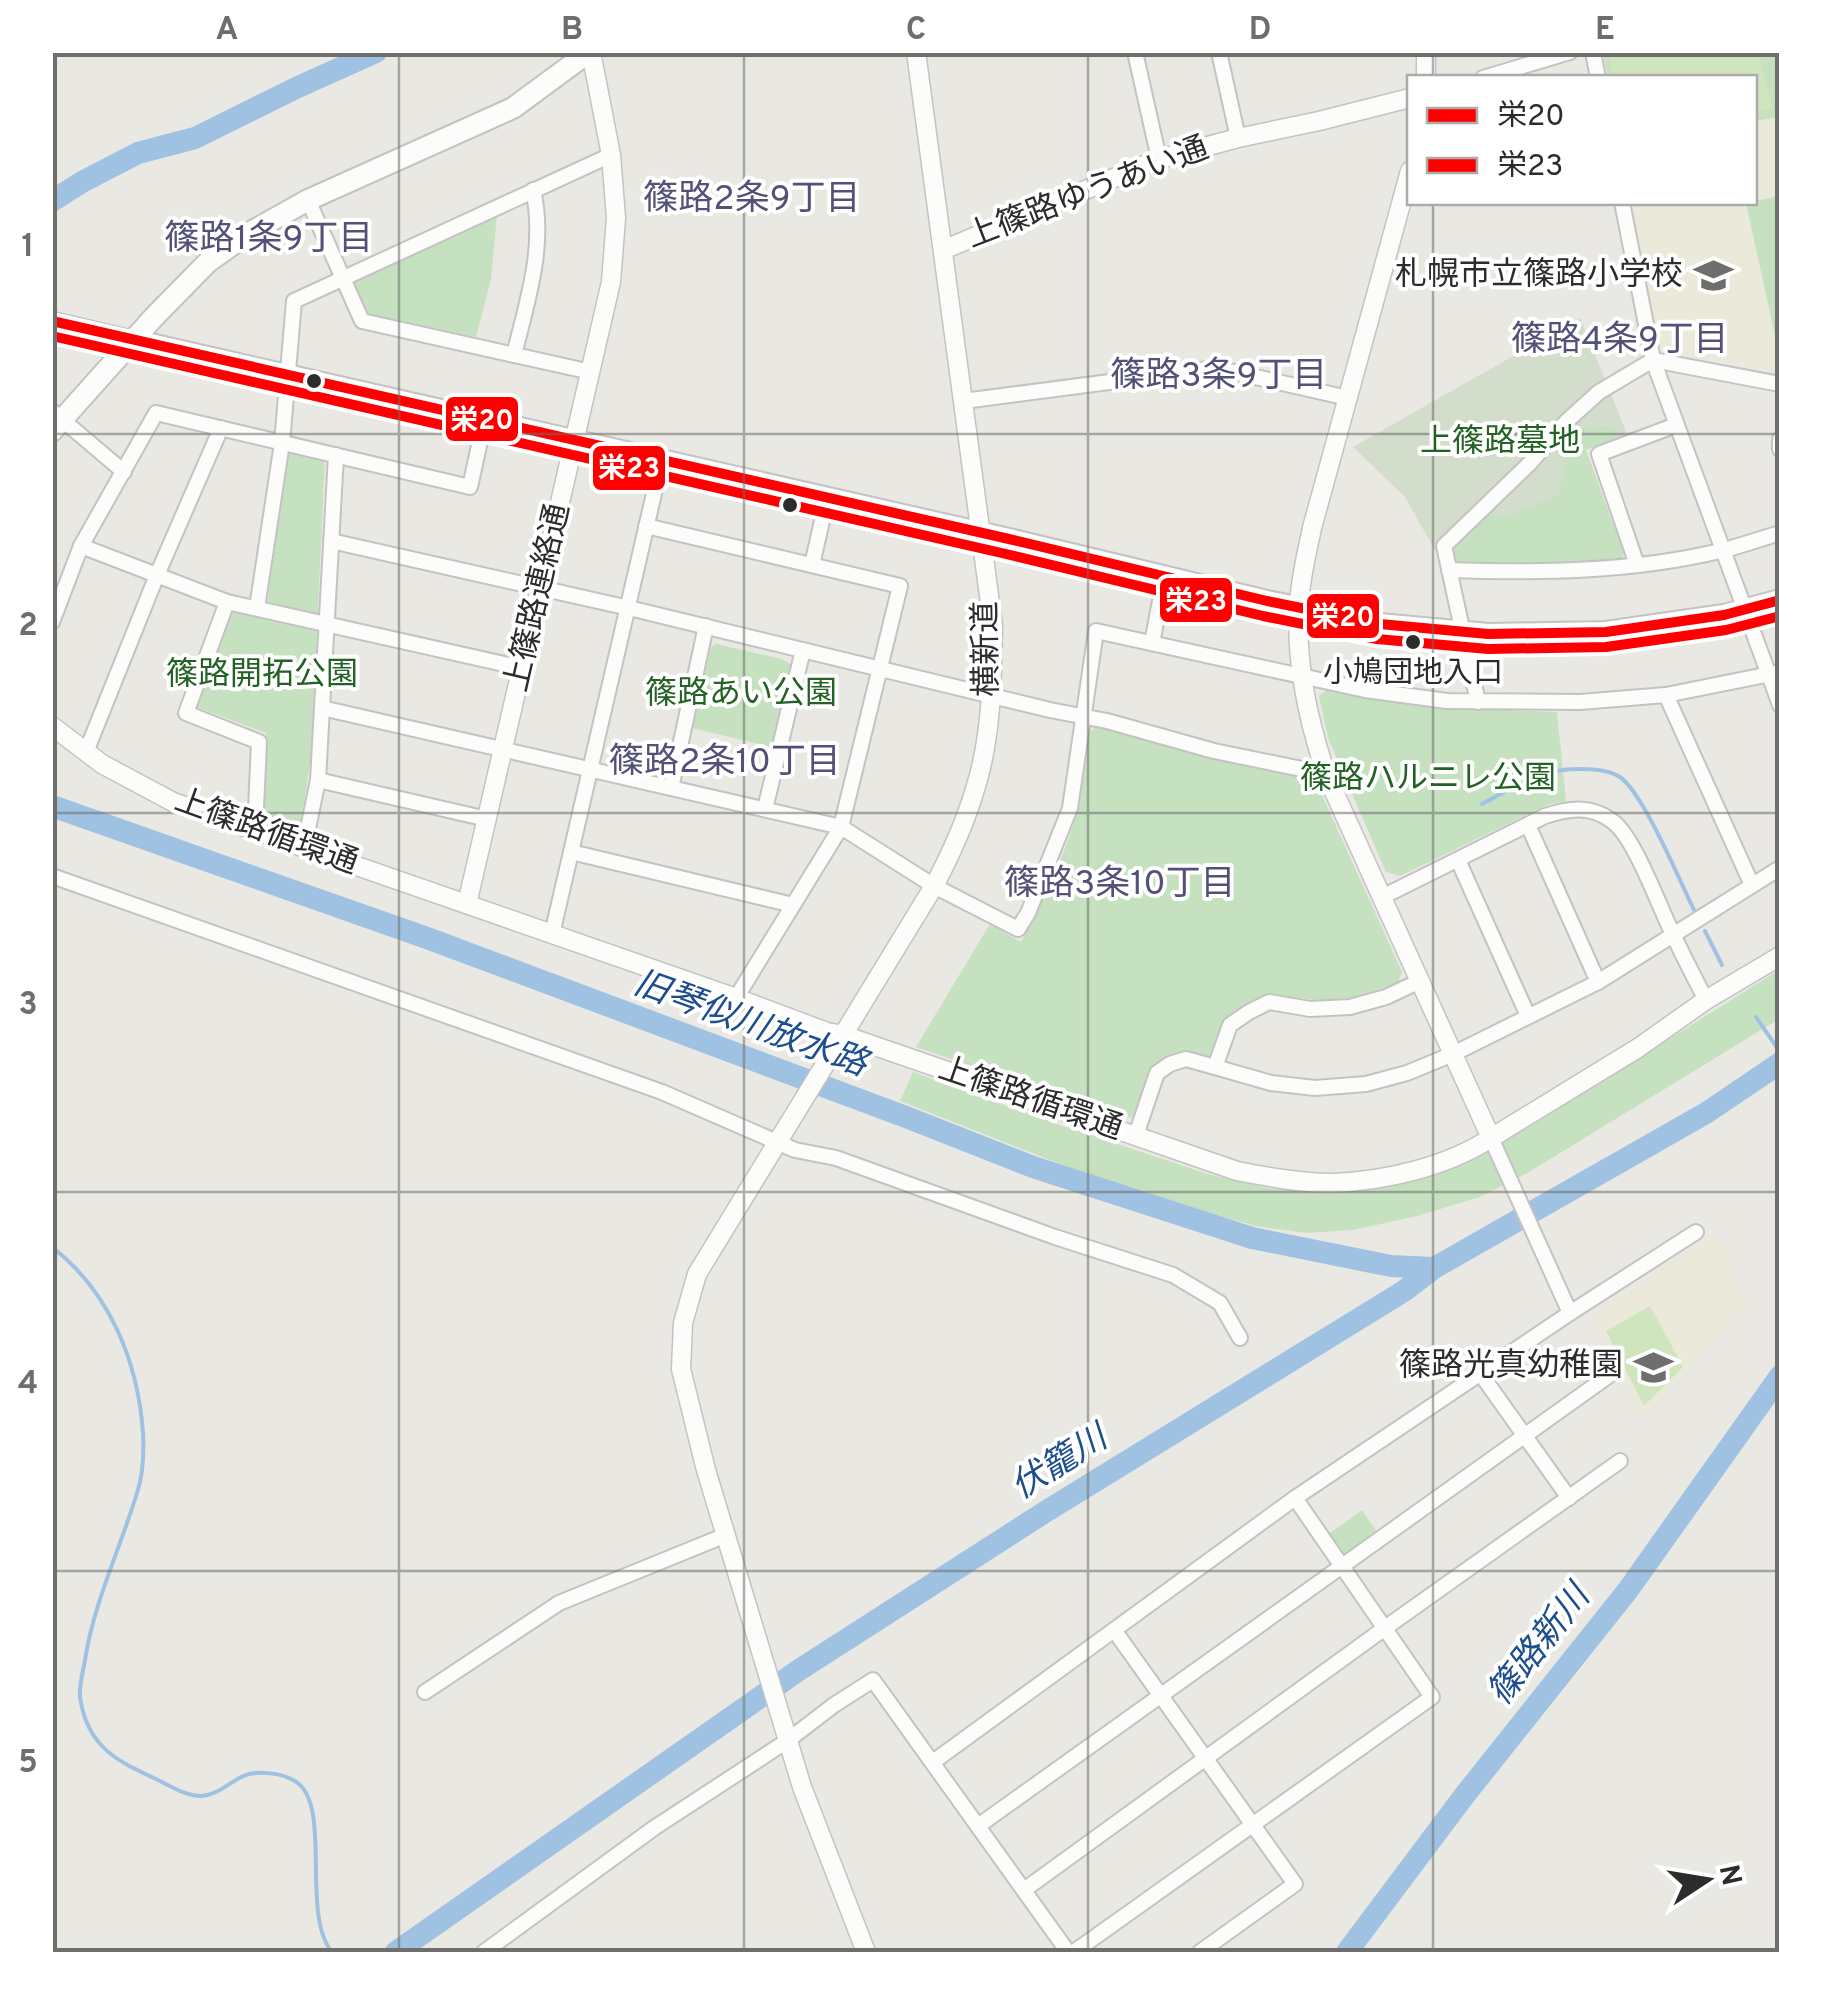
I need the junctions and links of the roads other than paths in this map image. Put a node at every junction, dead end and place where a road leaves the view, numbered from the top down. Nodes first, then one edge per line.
1 (916, 52) edge
2 (1135, 52) edge
3 (1220, 52) edge
4 (1570, 52) edge
5 (590, 53) edge
6 (1493, 75) edge
7 (1407, 99) edge
8 (1238, 138) junction
9 (611, 154) junction
10 (1159, 159) junction
11 (1407, 182) edge
12 (533, 190) junction
13 (308, 200) junction
14 (1623, 205) edge
15 (943, 250) junction
16 (343, 278) junction
17 (52, 321) edge
18 (134, 340) junction
19 (514, 355) junction
20 (1652, 360) junction
21 (591, 372) junction
22 (288, 376) junction
23 (1780, 384) edge
24 (1348, 398) junction
25 (964, 402) junction
26 (485, 418) junction
27 (56, 420) edge
28 (1676, 425) junction
29 (221, 428) junction
30 (575, 439) junction
31 (1780, 439) edge
32 (282, 442) junction
33 (1780, 449) edge
34 (336, 455) junction
35 (662, 459) junction
36 (124, 472) junction
37 (827, 498) junction
38 (646, 526) junction
39 (1780, 532) edge
40 (980, 533) junction
41 (331, 542) junction
42 (81, 546) junction
43 (1723, 550) junction
44 (812, 565) junction
45 (1637, 565) junction
46 (1449, 570) junction
47 (157, 575) junction
48 (1165, 575) junction
49 (542, 589) junction
50 (1780, 600) edge
51 (227, 602) junction
52 (257, 608) junction
53 (629, 608) junction
54 (1298, 608) junction
55 (1745, 610) junction
56 (52, 622) edge
57 (326, 624) junction
58 (706, 626) junction
59 (1462, 633) junction
60 (1152, 643) junction
61 (803, 650) junction
62 (522, 668) junction
63 (881, 668) junction
64 (1774, 673) edge
65 (1302, 675) junction
66 (991, 695) junction
67 (1666, 695) junction
68 (1478, 702) junction
69 (1780, 706) edge
70 (322, 708) junction
71 (1084, 716) junction
72 (52, 726) edge
73 (504, 749) junction
74 (86, 752) junction
75 (590, 769) junction
76 (1326, 774) junction
77 (318, 780) junction
78 (671, 788) junction
79 (764, 809) junction
80 (487, 818) junction
81 (1528, 825) junction
82 (841, 827) junction
83 (255, 831) junction
84 (304, 848) junction
85 (571, 852) junction
86 (1458, 860) junction
87 (1780, 868) edge
88 (52, 876) edge
89 (1752, 885) junction
90 (934, 886) junction
91 (1382, 898) junction
92 (467, 904) junction
93 (793, 905) junction
94 (552, 934) junction
95 (1673, 935) junction
96 (1780, 956) edge
97 (1420, 981) junction
98 (1598, 982) junction
99 (736, 998) junction
100 (1706, 1000) junction
101 (1528, 1016) junction
102 (843, 1036) junction
103 (1453, 1054) junction
104 (1215, 1067) junction
105 (782, 1134) junction
106 (1136, 1135) junction
107 (1491, 1138) junction
108 (1696, 1232) dead end
109 (1570, 1313) junction
110 (1240, 1338) dead end
111 (1480, 1373) junction
112 (1611, 1374) dead end
113 (1524, 1436) junction
114 (1620, 1461) dead end
115 (1295, 1498) junction
116 (1569, 1498) junction
117 (726, 1535) junction
118 (1342, 1566) junction
119 (1384, 1628) junction
120 (1114, 1630) junction
121 (425, 1692) dead end
122 (1160, 1694) junction
123 (786, 1735) junction
124 (1204, 1758) junction
125 (933, 1762) junction
126 (1253, 1823) junction
127 (978, 1826) junction
128 (1024, 1890) junction
129 (484, 1952) edge
130 (866, 1952) edge
131 (1071, 1952) edge
132 (1200, 1952) edge

1 - 15 street, 横新道
2 - 10 street
3 - 8 street
4 - 6 street
5 - 9 street, 上篠路連絡通
5 - 13 main road
7 - 8 street, 上篠路ゆうあい通
8 - 10 street, 上篠路ゆうあい通
9 - 12 street
9 - 21 street, 上篠路連絡通
10 - 15 street, 上篠路ゆうあい通
11 - 24 street
12 - 16 street
12 - 19 street
13 - 16 street
13 - 18 main road
14 - 20 street
15 - 25 street, 横新道
16 - 19 street
16 - 22 street
17 - 18 street
18 - 22 main road
18 - 27 main road
19 - 21 street
20 - 23 street
20 - 28 street
20 - 46 street
21 - 30 street, 上篠路連絡通
22 - 26 main road
22 - 32 street
24 - 25 street
24 - 54 street
25 - 40 street, 横新道
26 - 30 main road
26 - 34 street
27 - 36 street
28 - 43 street
28 - 45 street
29 - 32 street
29 - 36 street
29 - 47 street
30 - 35 main road
30 - 49 street, 上篠路連絡通
31 - 33 street
32 - 34 street
32 - 52 street
34 - 41 street
35 - 37 main road
35 - 38 street
36 - 42 street
37 - 40 main road
37 - 44 street
38 - 44 street
38 - 53 street
39 - 43 street
40 - 48 main road
40 - 66 street, 横新道
41 - 49 street
41 - 57 street
42 - 47 street
42 - 56 street
43 - 45 street
43 - 55 street
44 - 63 street
45 - 46 street
46 - 59 street
47 - 51 street
47 - 74 street
48 - 54 main road
48 - 60 street
49 - 53 street
49 - 62 street, 上篠路連絡通
50 - 55 main road
51 - 52 street
51 - 83 street
52 - 57 street
53 - 58 street
53 - 75 street
54 - 59 main road
54 - 65 street
55 - 59 main road
55 - 64 street
57 - 62 street
57 - 70 street
58 - 61 street
58 - 78 street
59 - 68 street
60 - 65 street
60 - 71 street
61 - 63 street
61 - 79 street
62 - 73 street, 上篠路連絡通
63 - 66 street
63 - 82 street
64 - 67 street
64 - 69 street
65 - 68 street
65 - 76 street
66 - 71 street
66 - 90 street, 横新道
67 - 68 street
67 - 89 street
70 - 73 street
70 - 77 street
71 - 76 street
71 - 90 street
72 - 74 street, 上篠路循環通
73 - 75 street
73 - 80 street, 上篠路連絡通
74 - 83 street, 上篠路循環通
75 - 78 street
75 - 85 street
76 - 91 street
77 - 80 street
77 - 84 street
78 - 79 street
79 - 82 street
80 - 92 street, 上篠路連絡通
81 - 86 street
81 - 95 street
81 - 98 street
82 - 90 street
82 - 93 street
83 - 84 street, 上篠路循環通
84 - 92 street, 上篠路循環通
85 - 93 street
85 - 94 street
86 - 91 street
86 - 101 street
87 - 89 street
88 - 105 street
89 - 95 street
90 - 102 street, 横新道
91 - 97 street
92 - 94 street, 上篠路循環通
93 - 99 street
94 - 99 street, 上篠路循環通
95 - 98 street
95 - 100 street
96 - 100 street, 上篠路循環通
97 - 103 street
97 - 104 street
98 - 101 street
99 - 102 street, 上篠路循環通
100 - 107 street, 上篠路循環通
101 - 103 street
102 - 105 street, 横新道
102 - 106 street, 上篠路循環通
103 - 104 street
103 - 107 street
104 - 106 street
105 - 110 street
105 - 117 street, 横新道
106 - 107 street, 上篠路循環通
107 - 109 street
108 - 109 street
109 - 111 street
111 - 113 street
111 - 115 street
112 - 113 street
113 - 116 street
113 - 118 street
114 - 116 street
115 - 118 street
115 - 120 street
116 - 119 street
117 - 121 street
117 - 123 street, 横新道
118 - 119 street
118 - 122 street
119 - 124 street
119 - 126 street
120 - 122 street
120 - 125 street
122 - 124 street
122 - 127 street
123 - 125 street
123 - 129 street
123 - 130 street, 横新道
124 - 126 street
124 - 128 street
125 - 127 street
126 - 131 street
126 - 132 street
127 - 128 street
128 - 131 street

